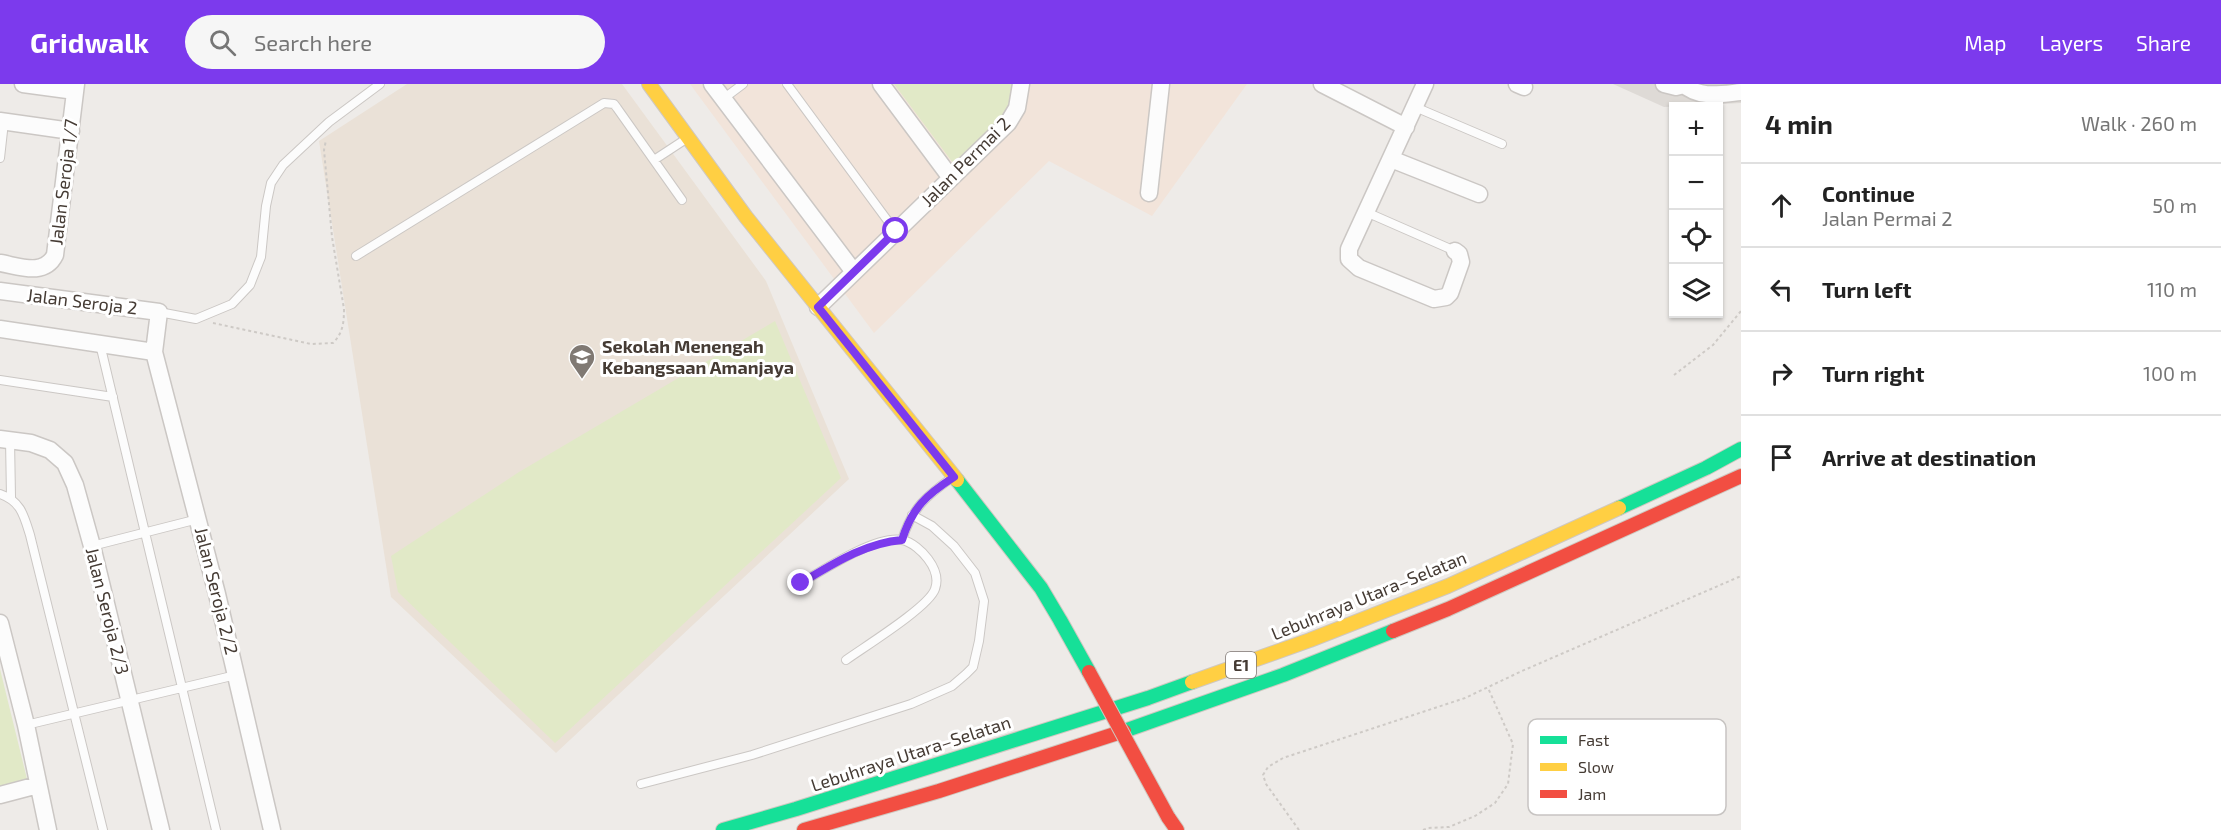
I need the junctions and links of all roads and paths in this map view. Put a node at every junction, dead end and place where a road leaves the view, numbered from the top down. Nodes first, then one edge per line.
1 (23, 84) edge
2 (380, 84) edge
3 (649, 84) edge
4 (712, 84) edge
5 (743, 84) edge
6 (787, 84) edge
7 (881, 84) edge
8 (1021, 84) edge
9 (1161, 84) edge
10 (1322, 84) edge
11 (1425, 84) edge
12 (1664, 84) edge
13 (1684, 84) edge
14 (76, 87) edge
15 (1741, 92) edge
16 (723, 99) junction
17 (1415, 107) junction
18 (2, 122) edge
19 (329, 122) junction
20 (1406, 127) junction
21 (71, 131) junction
22 (686, 139) junction
23 (1502, 144) dead end
24 (0, 158) edge
25 (1391, 159) junction
26 (654, 160) junction
27 (951, 178) junction
28 (1149, 194) dead end
29 (1479, 194) dead end
30 (682, 200) dead end
31 (1366, 212) junction
32 (896, 231) junction
33 (1455, 250) joint
34 (356, 256) dead end
35 (0, 263) edge
36 (854, 272) junction
37 (0, 291) edge
38 (818, 307) junction
39 (1741, 310) edge
40 (159, 312) junction
41 (196, 319) junction
42 (0, 329) edge
43 (100, 344) junction
44 (154, 352) junction
45 (1674, 375) dead end
46 (0, 380) edge
47 (113, 397) junction
48 (5, 439) edge
49 (1741, 449) edge
50 (1741, 476) edge
51 (954, 477) junction
52 (0, 494) edge
53 (11, 497) junction
54 (912, 515) junction
55 (198, 519) junction
56 (145, 532) junction
57 (902, 540) junction
58 (92, 546) junction
59 (1741, 576) edge
60 (801, 583) dead end
61 (0, 624) edge
62 (846, 660) dead end
63 (236, 675) junction
64 (1488, 687) junction
65 (182, 688) junction
66 (129, 700) junction
67 (75, 714) junction
68 (26, 725) junction
69 (641, 784) dead end
70 (38, 785) junction
71 (0, 795) edge
72 (48, 830) edge
73 (104, 830) edge
74 (161, 830) edge
75 (216, 830) edge
76 (272, 830) edge
77 (723, 830) edge
78 (804, 830) edge
79 (1177, 830) edge
80 (1299, 830) edge
81 (1423, 830) edge

1 - 14 street
2 - 19 lane
3 - 22 main road
4 - 16 street
5 - 16 lane
6 - 32 lane
7 - 27 street
8 - 27 street, Jalan Permai 2
9 - 28 street
10 - 20 street
11 - 17 street
12 - 13 street
13 - 15 street
14 - 21 street, Jalan Seroja 1/7
16 - 36 street
17 - 20 street
17 - 23 lane
18 - 21 street
18 - 24 lane
19 - 41 lane
19 - 41 path
20 - 25 street
21 - 35 street, Jalan Seroja 1/7
22 - 26 lane
22 - 38 main road
25 - 29 street
25 - 31 street
26 - 30 lane
26 - 34 lane
27 - 32 street, Jalan Permai 2
31 - 33 lane
31 - 33 street
32 - 36 street, Jalan Permai 2
36 - 38 street, Jalan Permai 2
37 - 40 street, Jalan Seroja 2
38 - 51 main road
39 - 45 path
40 - 41 lane
40 - 44 street, Jalan Seroja 2
42 - 43 street
43 - 44 street
43 - 47 lane
44 - 55 street, Jalan Seroja 2/2
46 - 47 lane
47 - 56 lane
48 - 53 lane
48 - 58 street, Jalan Seroja 2/3
49 - 77 main road, Lebuhraya Utara–Selatan / E1
50 - 78 main road, E1
51 - 54 lane
51 - 79 main road, bridge
52 - 53 lane
53 - 67 lane
54 - 57 lane
54 - 69 lane
55 - 56 lane
55 - 63 street, Jalan Seroja 2/2
56 - 58 lane
56 - 65 lane
57 - 60 lane
57 - 62 lane
58 - 66 street, Jalan Seroja 2/3
59 - 64 path
61 - 68 street
63 - 65 lane
63 - 76 street, Jalan Seroja 2/2
64 - 80 path
64 - 81 path
65 - 66 lane
65 - 75 lane
66 - 67 lane
66 - 74 street, Jalan Seroja 2/3
67 - 68 lane
67 - 73 lane
68 - 70 street
70 - 71 street
70 - 72 street

